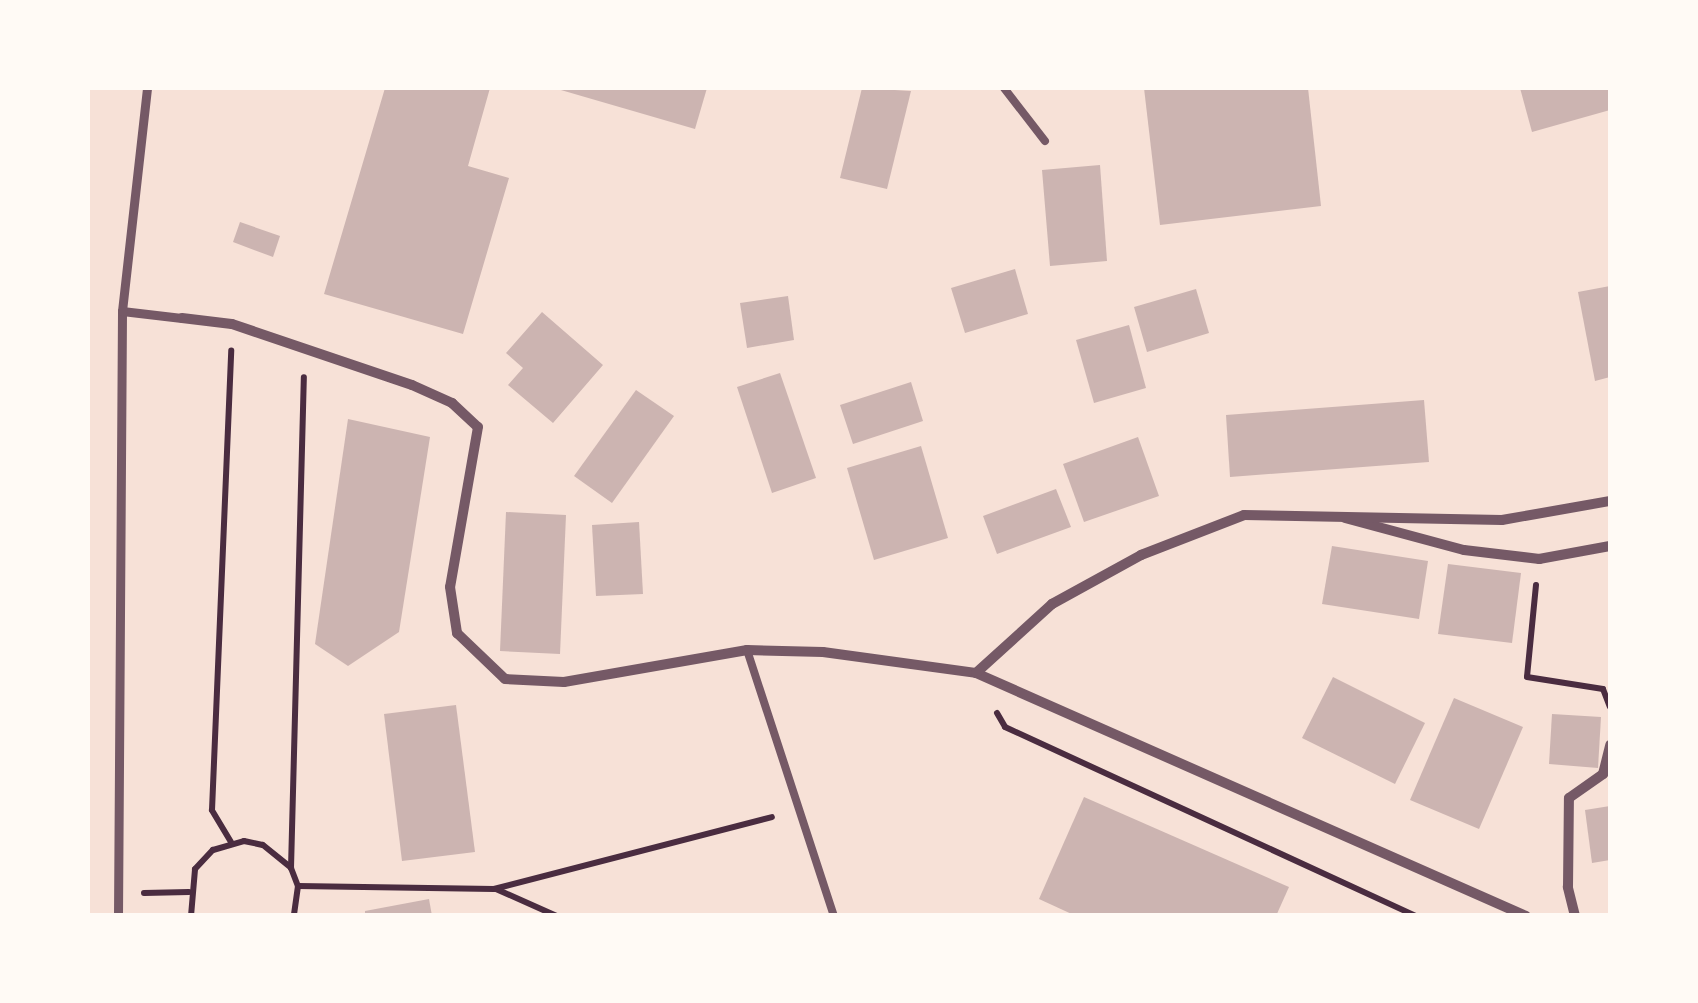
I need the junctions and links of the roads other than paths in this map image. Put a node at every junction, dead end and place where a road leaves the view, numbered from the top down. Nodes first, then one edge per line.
1 (147, 88) edge
2 (1004, 88) edge
3 (1045, 140) dead end
4 (122, 311) junction
5 (182, 318) joint
6 (1610, 501) edge
7 (1329, 514) junction
8 (1610, 546) edge
9 (747, 650) junction
10 (976, 673) junction
11 (1610, 745) edge
12 (118, 916) edge
13 (834, 916) edge
14 (1526, 916) edge
15 (1575, 916) edge

1 - 4 street
2 - 3 lane
4 - 5 street
4 - 12 street
5 - 9 street
6 - 7 street
7 - 8 street
7 - 10 street
9 - 10 street
9 - 13 lane
10 - 14 street
11 - 15 street

